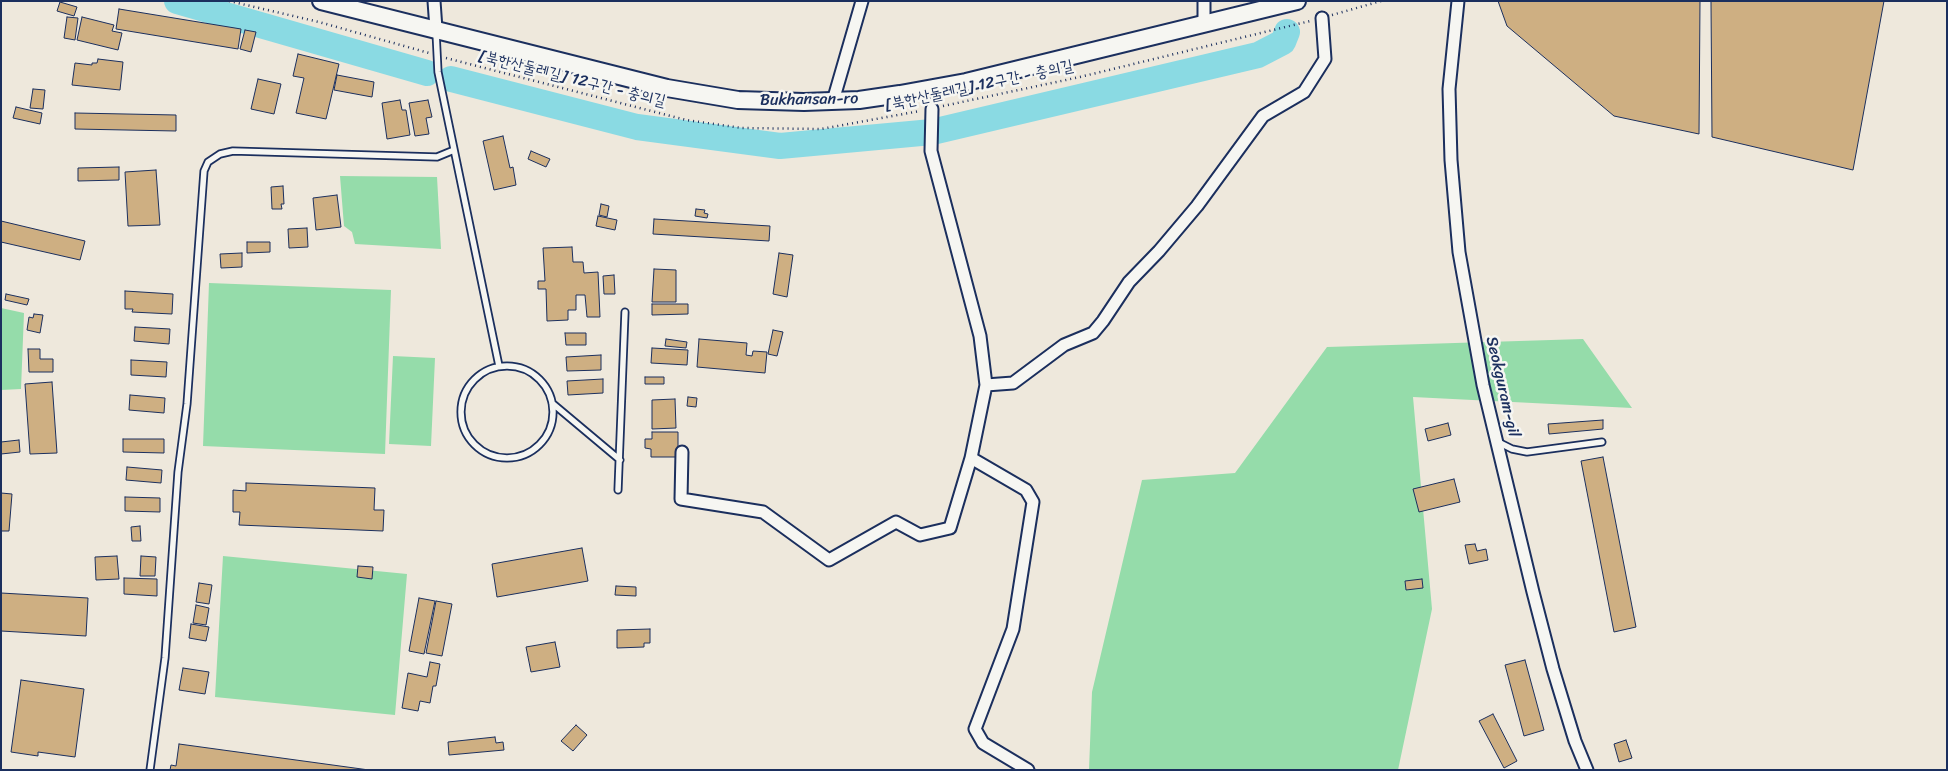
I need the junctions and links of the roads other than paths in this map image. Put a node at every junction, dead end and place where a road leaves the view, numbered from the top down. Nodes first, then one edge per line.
1 (321, 1) edge
2 (434, 1) edge
3 (862, 1) edge
4 (1204, 1) edge
5 (1297, 1) edge
6 (1458, 1) edge
7 (1322, 18) road end
8 (1204, 23) junction
9 (436, 29) junction
10 (833, 101) junction
11 (932, 110) road end
12 (454, 150) junction
13 (626, 312) dead end
14 (499, 366) junction
15 (986, 385) junction
16 (552, 403) junction
17 (1498, 442) junction
18 (1602, 442) dead end
19 (682, 452) dead end
20 (971, 458) junction
21 (620, 460) junction
22 (618, 490) dead end
23 (150, 770) edge
24 (1028, 770) edge
25 (1587, 770) edge

1 - 9 street, Bukhansan-ro
2 - 9 street
3 - 10 street
4 - 8 street
5 - 8 street, Bukhansan-ro
6 - 17 street, Seokguram-gil
7 - 15 street
8 - 10 street, Bukhansan-ro
9 - 10 street, Bukhansan-ro
9 - 12 lane
11 - 15 street
12 - 14 lane
12 - 23 lane
13 - 21 lane
14 - 16 lane
14 - 16 lane
15 - 20 street
16 - 21 lane
17 - 18 lane
17 - 25 street, Seokguram-gil
19 - 20 street
20 - 24 street
21 - 22 lane

